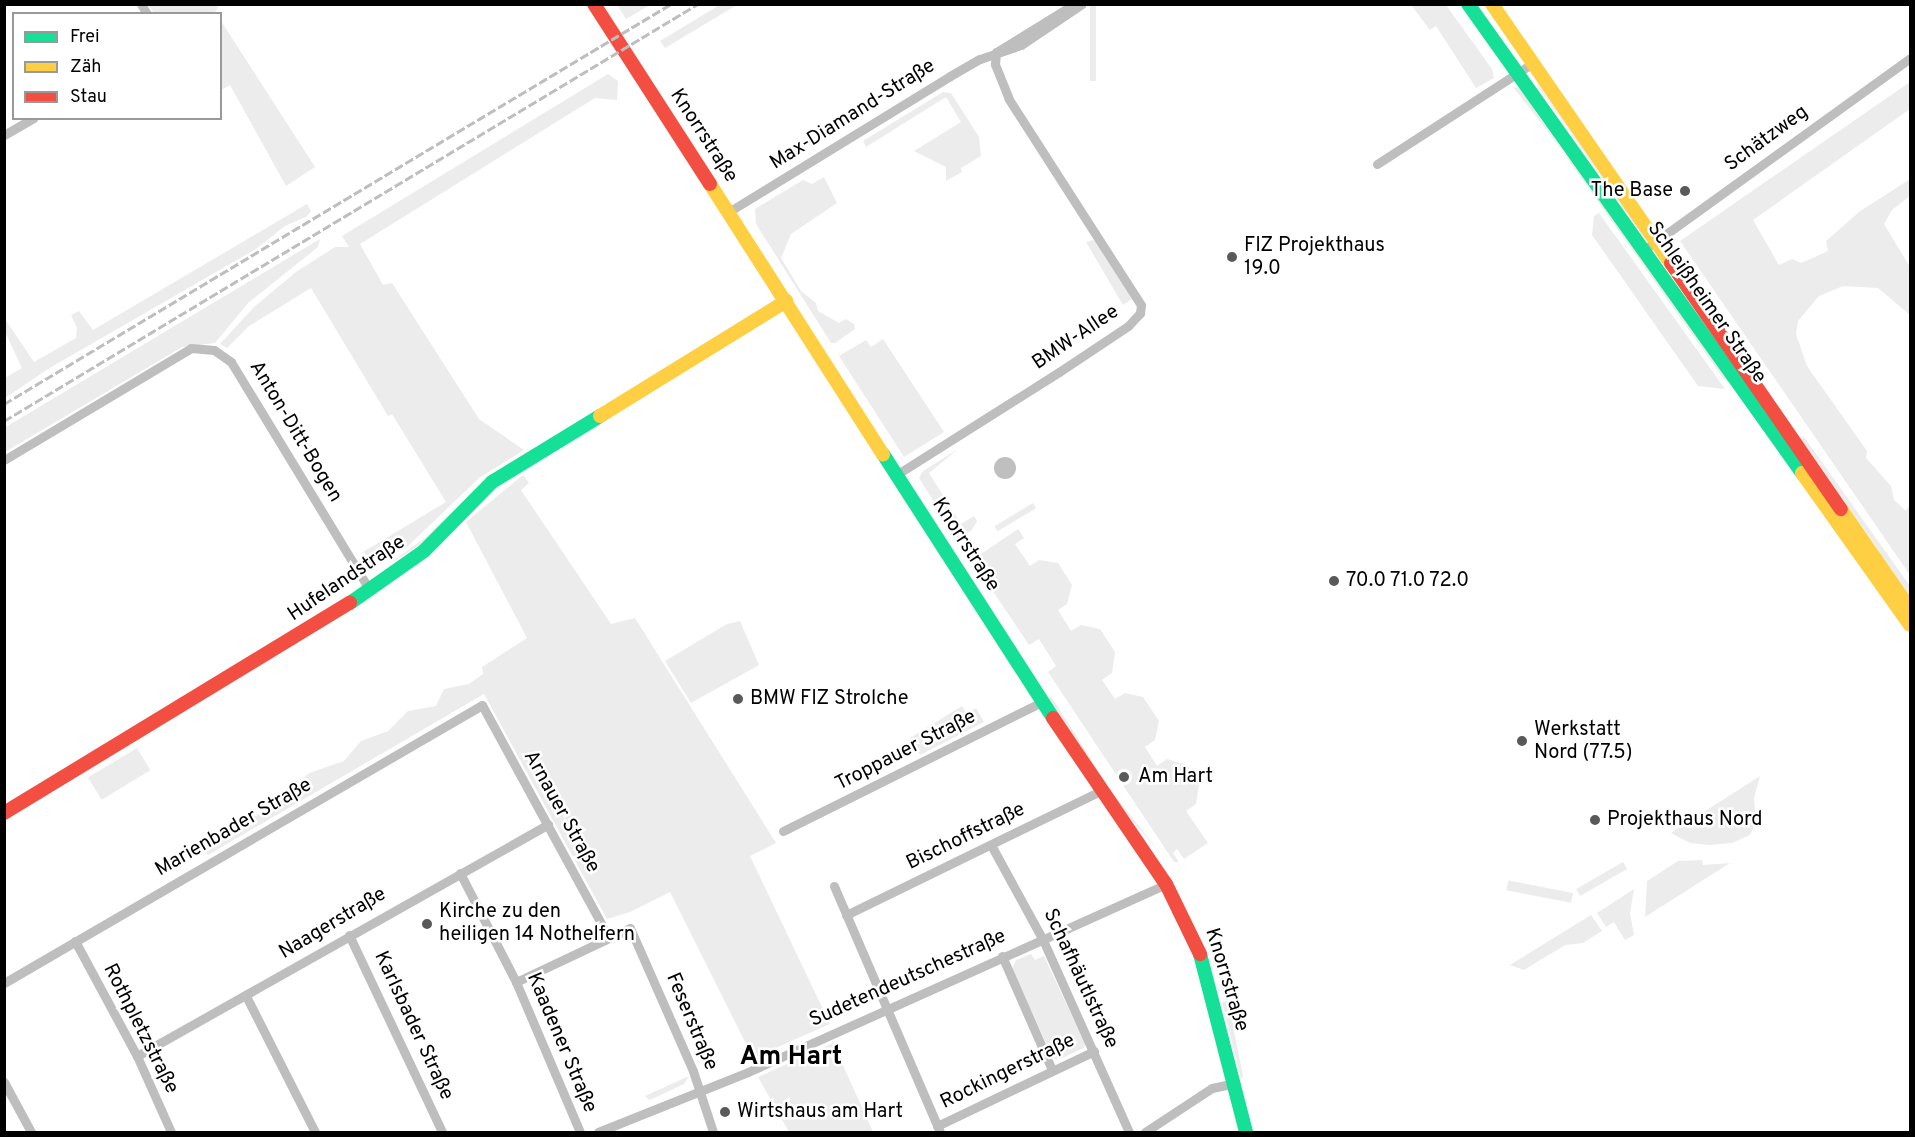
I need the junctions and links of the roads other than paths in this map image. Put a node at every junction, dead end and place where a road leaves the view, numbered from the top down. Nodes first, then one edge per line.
1 (594, 4) edge
2 (1074, 4) edge
3 (1082, 4) edge
4 (1468, 4) edge
5 (1492, 4) edge
6 (996, 52) junction
7 (1911, 57) edge
8 (1533, 63) junction
9 (1518, 73) junction
10 (30, 120) edge
11 (4, 135) edge
12 (1377, 164) dead end
13 (730, 212) junction
14 (1656, 241) junction
15 (1644, 249) junction
16 (786, 301) junction
17 (4, 460) edge
18 (896, 475) junction
19 (370, 591) junction
20 (1911, 609) edge
21 (1911, 625) edge
22 (1044, 701) junction
23 (482, 705) joint
24 (1100, 791) junction
25 (4, 813) edge
26 (548, 824) junction
27 (783, 831) dead end
28 (991, 845) junction
29 (460, 873) junction
30 (1166, 884) junction
31 (834, 886) dead end
32 (846, 915) junction
33 (349, 935) junction
34 (609, 938) junction
35 (1043, 940) junction
36 (75, 941) junction
37 (1002, 956) junction
38 (516, 982) junction
39 (4, 983) edge
40 (246, 996) junction
41 (885, 1009) junction
42 (1094, 1051) junction
43 (137, 1056) junction
44 (1052, 1070) junction
45 (4, 1082) edge
46 (1235, 1083) junction
47 (700, 1091) junction
48 (939, 1129) edge
49 (31, 1132) edge
50 (171, 1132) edge
51 (315, 1132) edge
52 (442, 1132) edge
53 (580, 1132) edge
54 (598, 1132) edge
55 (713, 1132) edge
56 (1129, 1132) edge
57 (1145, 1132) edge
58 (1246, 1132) edge

1 - 13 street, Knorrstraße
2 - 6 street, Max-Diamand-Straße
3 - 6 street, Max-Diamand-Straße
4 - 9 street, Schleißheimer Straße
5 - 8 street, Schleißheimer Straße
6 - 13 street, Max-Diamand-Straße
6 - 18 street, BMW-Allee
7 - 14 street, Schätzweg
8 - 9 street
8 - 14 street, Schleißheimer Straße
9 - 12 street
9 - 15 street, Schleißheimer Straße
10 - 11 street
13 - 16 street, Knorrstraße
14 - 15 street, Schätzweg
14 - 20 street, Schleißheimer Straße
15 - 21 street, Schleißheimer Straße
16 - 18 street, Knorrstraße
16 - 19 street, Hufelandstraße
17 - 19 street, Anton-Ditt-Bogen
18 - 22 street, Knorrstraße
19 - 25 street, Hufelandstraße
22 - 24 street, Knorrstraße
22 - 27 street, Troppauer Straße
23 - 26 street, Arnauer Straße
23 - 36 street, Marienbader Straße
24 - 28 street, Bischoffstraße
24 - 30 street, Knorrstraße
26 - 29 street, Naagerstraße
26 - 34 street, Arnauer Straße
28 - 32 street, Bischoffstraße
28 - 35 street, Schafhäutlstraße
29 - 33 street, Naagerstraße
29 - 38 street, Kaadener Straße
30 - 35 street, Sudetendeutschestraße
30 - 46 street, Knorrstraße
31 - 32 street
32 - 41 street
33 - 40 street, Naagerstraße
33 - 52 street, Karlsbader Straße
34 - 38 street
34 - 47 street, Feserstraße
35 - 37 street, Sudetendeutschestraße
35 - 42 street, Schafhäutlstraße
36 - 39 street, Marienbader Straße
36 - 43 street, Rothpletzstraße
37 - 41 street, Sudetendeutschestraße
37 - 44 street
38 - 53 street, Kaadener Straße
40 - 43 street, Naagerstraße
40 - 51 street
41 - 47 street, Sudetendeutschestraße
41 - 48 street
42 - 44 street, Rockingerstraße
42 - 56 street, Schafhäutlstraße
43 - 50 street, Rothpletzstraße
44 - 48 street, Rockingerstraße
45 - 49 street
46 - 57 street
46 - 58 street, Knorrstraße
47 - 54 street, Sudetendeutschestraße
47 - 55 street, Feserstraße

